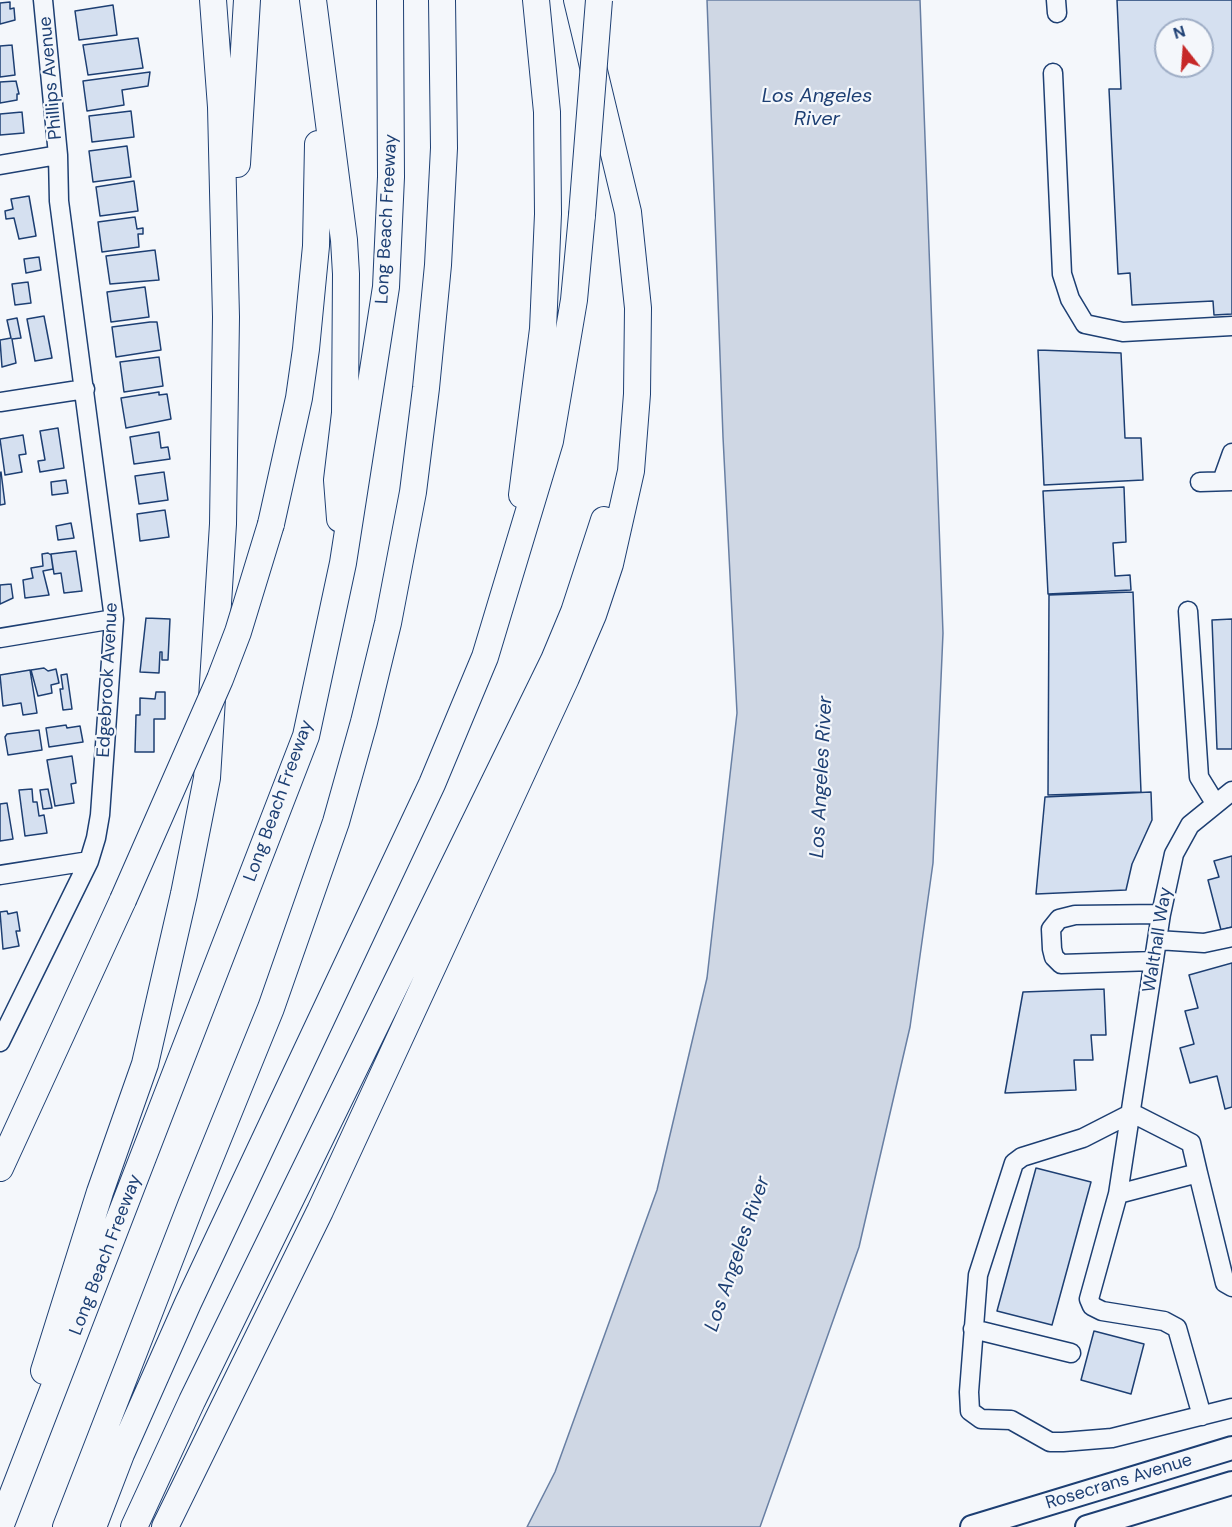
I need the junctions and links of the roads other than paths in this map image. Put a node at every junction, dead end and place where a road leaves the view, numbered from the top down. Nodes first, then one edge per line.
1 (43, 0) edge
2 (213, 0) edge
3 (247, 0) edge
4 (313, 0) edge
5 (390, 0) edge
6 (442, 0) edge
7 (536, 0) edge
8 (577, 0) edge
9 (599, 0) edge
10 (1053, 73) dead end
11 (58, 155) junction
12 (0, 165) edge
13 (226, 317) junction
14 (1232, 326) edge
15 (85, 388) junction
16 (0, 402) edge
17 (634, 420) junction
18 (1232, 453) edge
19 (1227, 481) edge
20 (1200, 482) dead end
21 (343, 563) junction
22 (511, 573) junction
23 (1188, 611) dead end
24 (114, 619) junction
25 (0, 638) edge
26 (1232, 791) edge
27 (1215, 802) junction
28 (89, 861) junction
29 (0, 875) edge
30 (1161, 914) junction
31 (1232, 936) edge
32 (1157, 940) junction
33 (1154, 961) junction
34 (0, 1042) edge
35 (1132, 1113) junction
36 (0, 1168) edge
37 (1198, 1173) junction
38 (1118, 1194) junction
39 (1232, 1287) edge
40 (973, 1329) junction
41 (1071, 1353) dead end
42 (1232, 1408) edge
43 (1202, 1416) junction
44 (1232, 1448) edge
45 (1232, 1483) edge
46 (0, 1511) edge
47 (0, 1527) edge
48 (66, 1527) edge
49 (93, 1527) edge
50 (134, 1527) edge
51 (165, 1527) edge
52 (972, 1527) edge
53 (1087, 1527) edge

1 - 11 street, Phillips Avenue
2 - 13 highway
3 - 13 highway
4 - 21 highway
4 - 36 highway, bridge
5 - 21 highway, Long Beach Freeway
6 - 48 highway
7 - 22 highway
8 - 17 highway
9 - 22 highway, bridge
10 - 14 street
11 - 12 street
11 - 15 street, Edgebrook Avenue
13 - 46 highway
15 - 16 street
15 - 24 street, Edgebrook Avenue
17 - 50 highway
17 - 51 highway
18 - 19 street
19 - 20 street
21 - 47 highway, Long Beach Freeway
22 - 49 highway
23 - 27 street
24 - 25 street
24 - 28 street, Edgebrook Avenue
26 - 27 street, Walthall Way
27 - 30 street, Walthall Way
28 - 29 street
28 - 34 street, Edgebrook Avenue
30 - 32 street, Walthall Way
30 - 33 street
31 - 32 street
32 - 33 street, Walthall Way
33 - 35 street, Walthall Way
35 - 37 street
35 - 38 street, Walthall Way
35 - 40 street
37 - 38 street
37 - 39 street
38 - 43 street, Walthall Way
40 - 41 street
40 - 43 street
42 - 43 street
44 - 52 main road, Rosecrans Avenue
45 - 53 main road, Rosecrans Avenue

